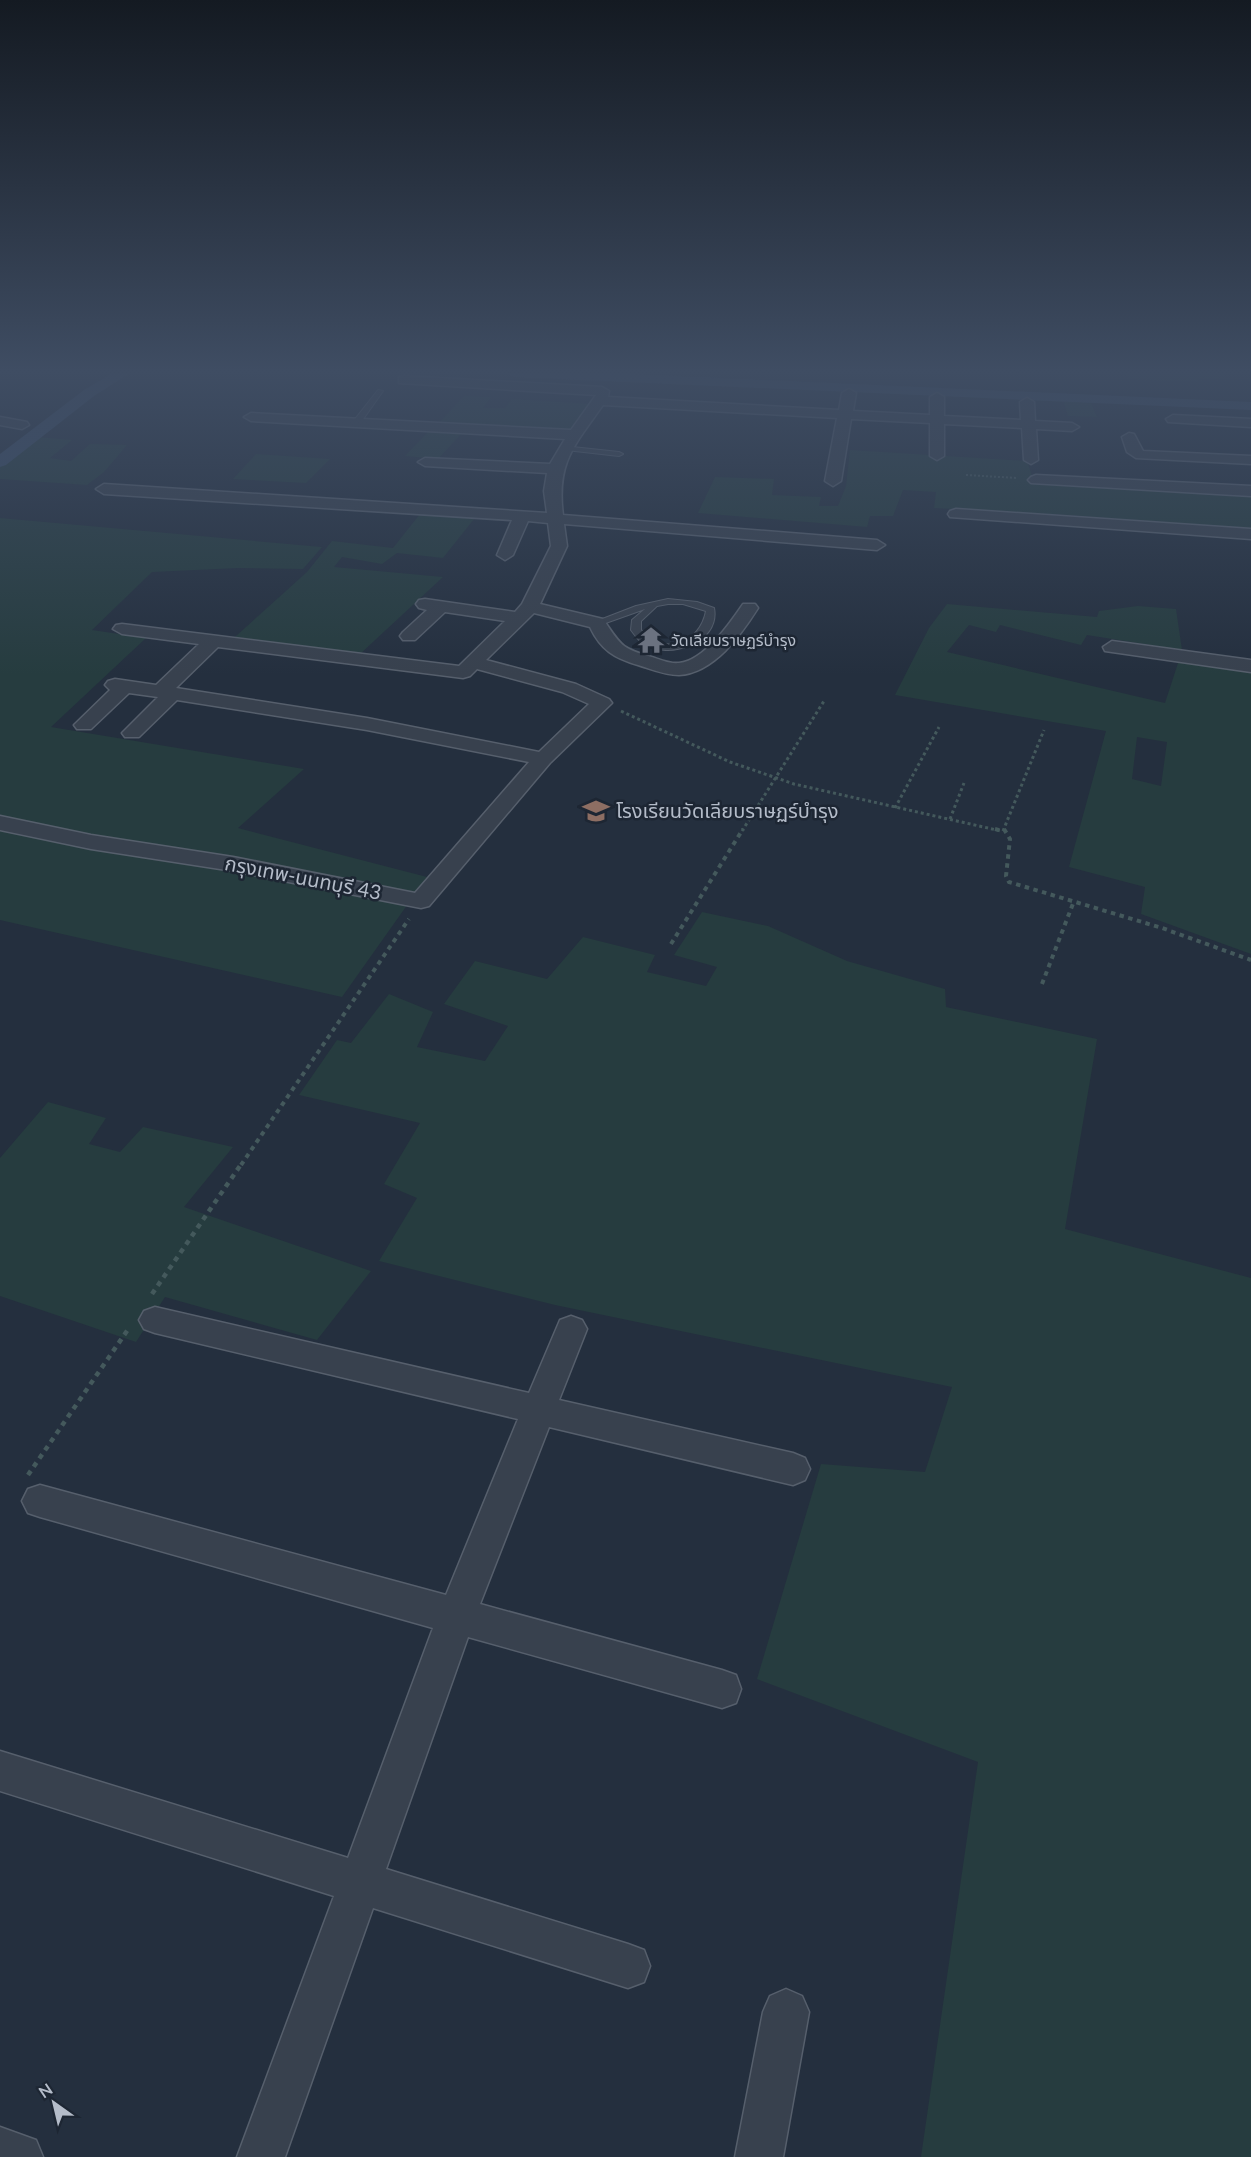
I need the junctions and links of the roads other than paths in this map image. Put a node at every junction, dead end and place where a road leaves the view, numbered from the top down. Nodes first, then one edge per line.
1 (554, 474) edge
2 (834, 474) edge
3 (1036, 480) road end
4 (833, 481) dead end
5 (104, 489) dead end
6 (1251, 491) edge
7 (956, 514) dead end
8 (522, 516) junction
9 (556, 519) junction
10 (1251, 534) edge
11 (877, 545) dead end
12 (505, 555) dead end
13 (653, 606) junction
14 (749, 608) dead end
15 (525, 613) junction
16 (597, 623) junction
17 (122, 629) dead end
18 (409, 636) dead end
19 (215, 639) junction
20 (1112, 647) dead end
21 (474, 662) junction
22 (1251, 666) edge
23 (167, 692) junction
24 (386, 705) dead end
25 (84, 724) dead end
26 (367, 724) junction
27 (132, 733) dead end
28 (543, 759) junction
29 (0, 823) edge
30 (146, 1313) road end
31 (571, 1329) dead end
32 (540, 1410) junction
33 (793, 1469) dead end
34 (32, 1491) road end
35 (456, 1617) junction
36 (722, 1689) dead end
37 (0, 1771) edge
38 (359, 1882) junction
39 (628, 1966) dead end
40 (786, 2012) dead end
41 (0, 2151) edge
42 (19, 2157) edge
43 (261, 2157) edge
44 (759, 2157) edge

1 - 9 street
2 - 4 street
3 - 6 street
5 - 8 street
7 - 10 street
8 - 9 street
8 - 12 street
9 - 11 street
9 - 15 street
13 - 13 lane
13 - 16 lane
14 - 16 street
15 - 16 street
15 - 18 street
15 - 21 street
17 - 19 street
19 - 21 street
19 - 23 street
20 - 22 street
21 - 28 street
23 - 25 street
23 - 26 street
23 - 27 street
24 - 26 street
26 - 28 street
28 - 29 street, กรุงเทพ-นนทบุรี 43
30 - 32 street
31 - 32 street
32 - 33 street
32 - 35 street
34 - 35 street
35 - 36 street
35 - 38 street
37 - 38 street
38 - 39 street
38 - 43 street
40 - 44 street
41 - 42 street

